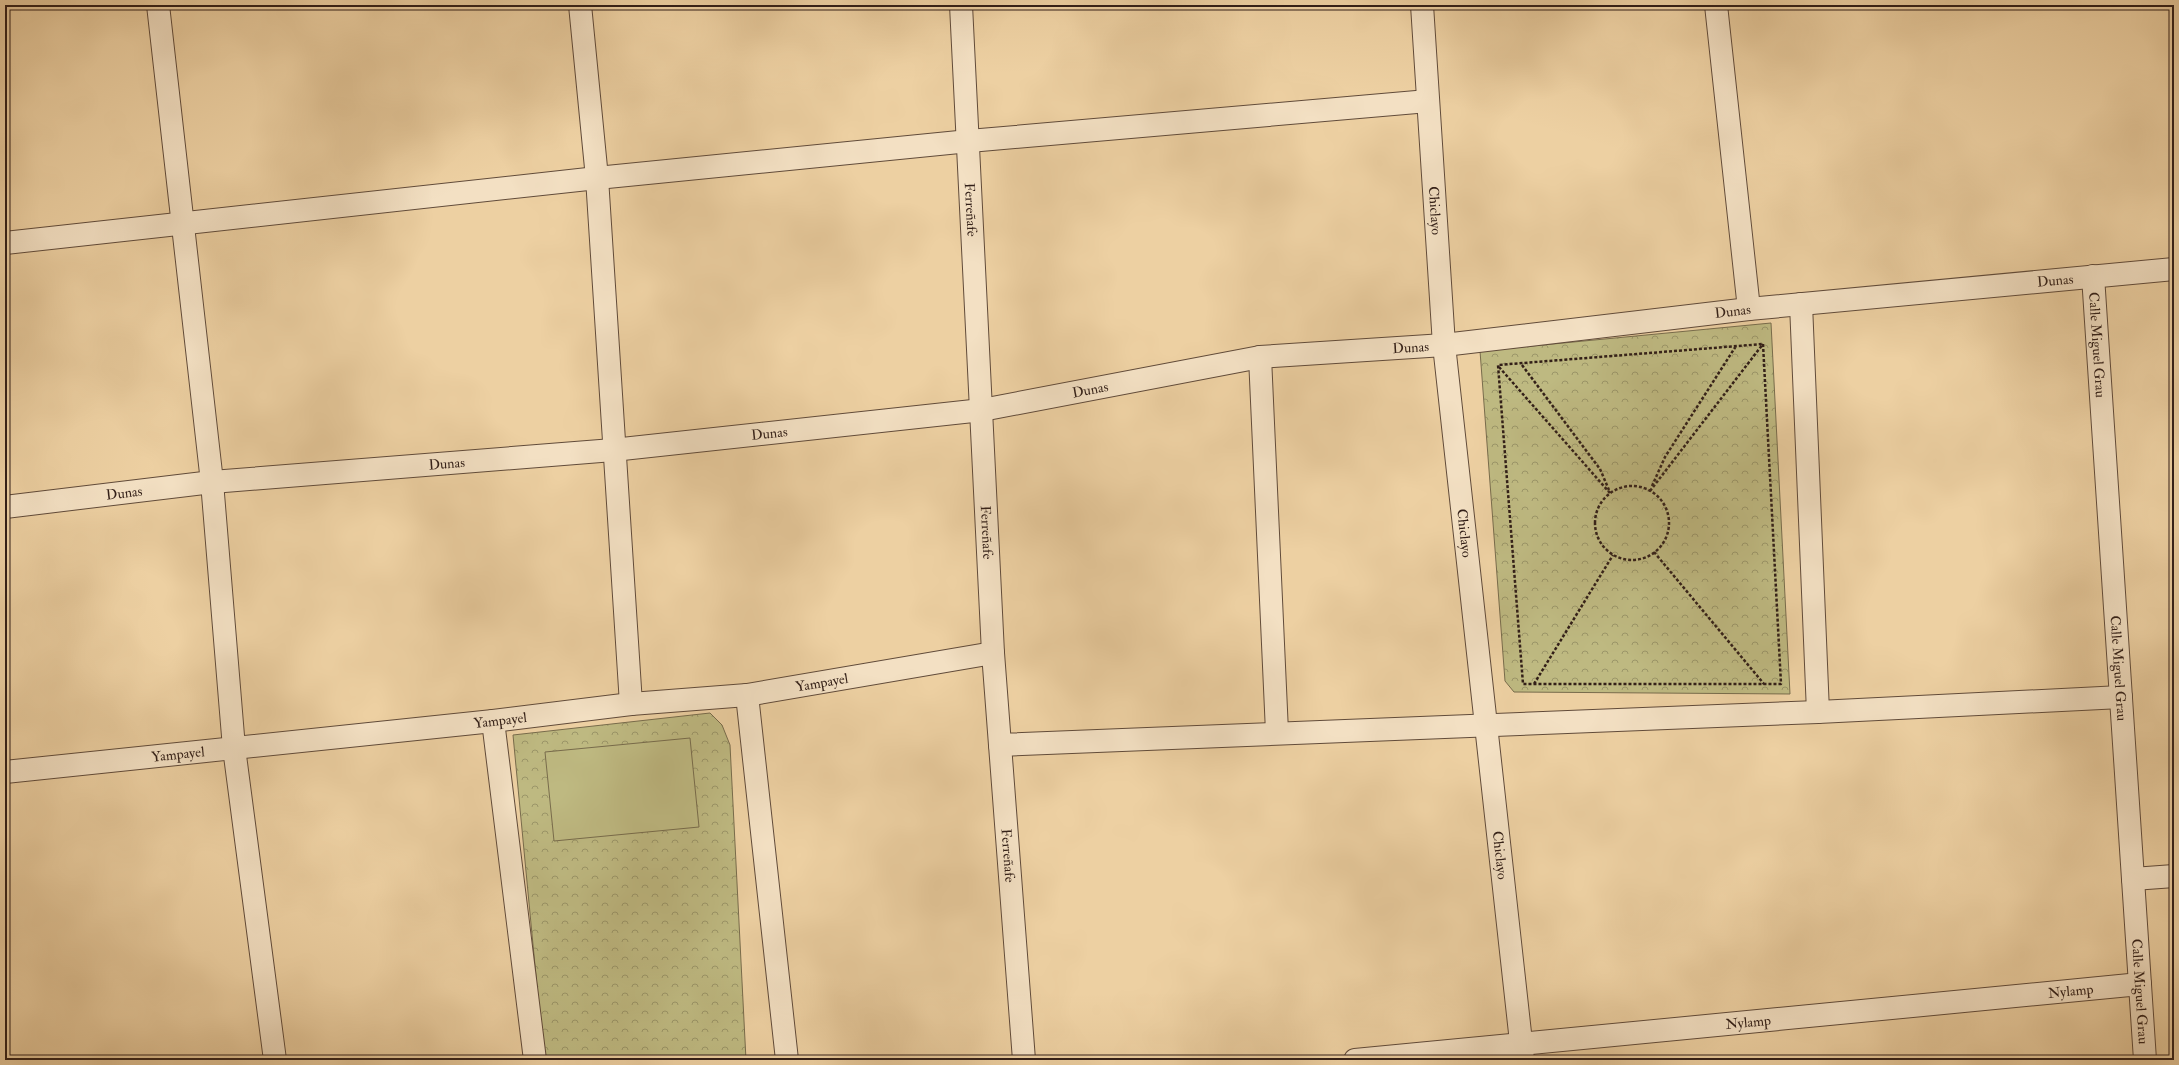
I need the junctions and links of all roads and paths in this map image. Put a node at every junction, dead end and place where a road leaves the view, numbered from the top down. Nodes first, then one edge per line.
1 (158, 5) edge
2 (580, 5) edge
3 (961, 5) edge
4 (1422, 5) edge
5 (1716, 5) edge
6 (1428, 101) junction
7 (969, 141) junction
8 (597, 178) junction
9 (183, 225) junction
10 (5, 243) edge
11 (2174, 269) edge
12 (2093, 276) junction
13 (1801, 304) junction
14 (1749, 309) junction
15 (1763, 344) junction
16 (1444, 345) junction
17 (1736, 346) junction
18 (1260, 357) junction
19 (1520, 363) junction
20 (1498, 365) junction
21 (982, 410) junction
22 (613, 450) junction
23 (212, 482) junction
24 (1650, 491) junction
25 (1610, 493) junction
26 (5, 507) edge
27 (1654, 552) junction
28 (1613, 555) junction
29 (993, 653) junction
30 (1534, 684) junction
31 (1765, 684) junction
32 (747, 695) junction
33 (2121, 697) junction
34 (631, 704) junction
35 (1818, 712) junction
36 (493, 721) junction
37 (1484, 725) junction
38 (1277, 732) junction
39 (1000, 745) junction
40 (234, 748) junction
41 (5, 772) edge
42 (2174, 876) edge
43 (2133, 879) junction
44 (2140, 984) junction
45 (1522, 1052) edge
46 (275, 1060) edge
47 (535, 1060) edge
48 (787, 1060) edge
49 (1024, 1060) edge
50 (1355, 1060) edge
51 (2145, 1060) edge

1 - 9 street
2 - 8 street
3 - 7 street, Ferreñafe
4 - 6 street, Chiclayo
5 - 14 street
6 - 7 street
6 - 16 street, Chiclayo
7 - 8 street
7 - 21 street, Ferreñafe
8 - 9 street
8 - 22 street
9 - 10 street
9 - 23 street
11 - 12 street, Dunas
12 - 13 street, Dunas
12 - 33 street, Calle Miguel Grau
13 - 14 street, Dunas
13 - 35 street
14 - 16 street, Dunas
15 - 17 path
15 - 24 path
15 - 31 path
16 - 18 street, Dunas
16 - 37 street, Chiclayo
17 - 19 path
17 - 24 path
18 - 21 street, Dunas
18 - 38 street
19 - 20 path
19 - 25 path
20 - 25 path
20 - 30 path
21 - 22 street, Dunas
21 - 29 street, Ferreñafe
22 - 23 street, Dunas
22 - 34 street
23 - 26 street, Dunas
23 - 40 street
24 - 25 path
24 - 27 path
25 - 28 path
27 - 28 path
27 - 31 path
28 - 30 path
29 - 32 street, Yampayel
29 - 39 street, Ferreñafe
30 - 31 path
32 - 34 street, Yampayel
32 - 48 street
33 - 35 street
33 - 43 street, Calle Miguel Grau
34 - 36 street, Yampayel
35 - 37 street
36 - 40 street, Yampayel
36 - 47 street
37 - 38 street
37 - 45 street, Chiclayo
38 - 39 street
39 - 49 street, Ferreñafe
40 - 41 street, Yampayel
40 - 46 street
42 - 43 street
43 - 44 street, Calle Miguel Grau
44 - 45 street, Nylamp
44 - 51 street, Calle Miguel Grau
45 - 50 street, Nylamp

